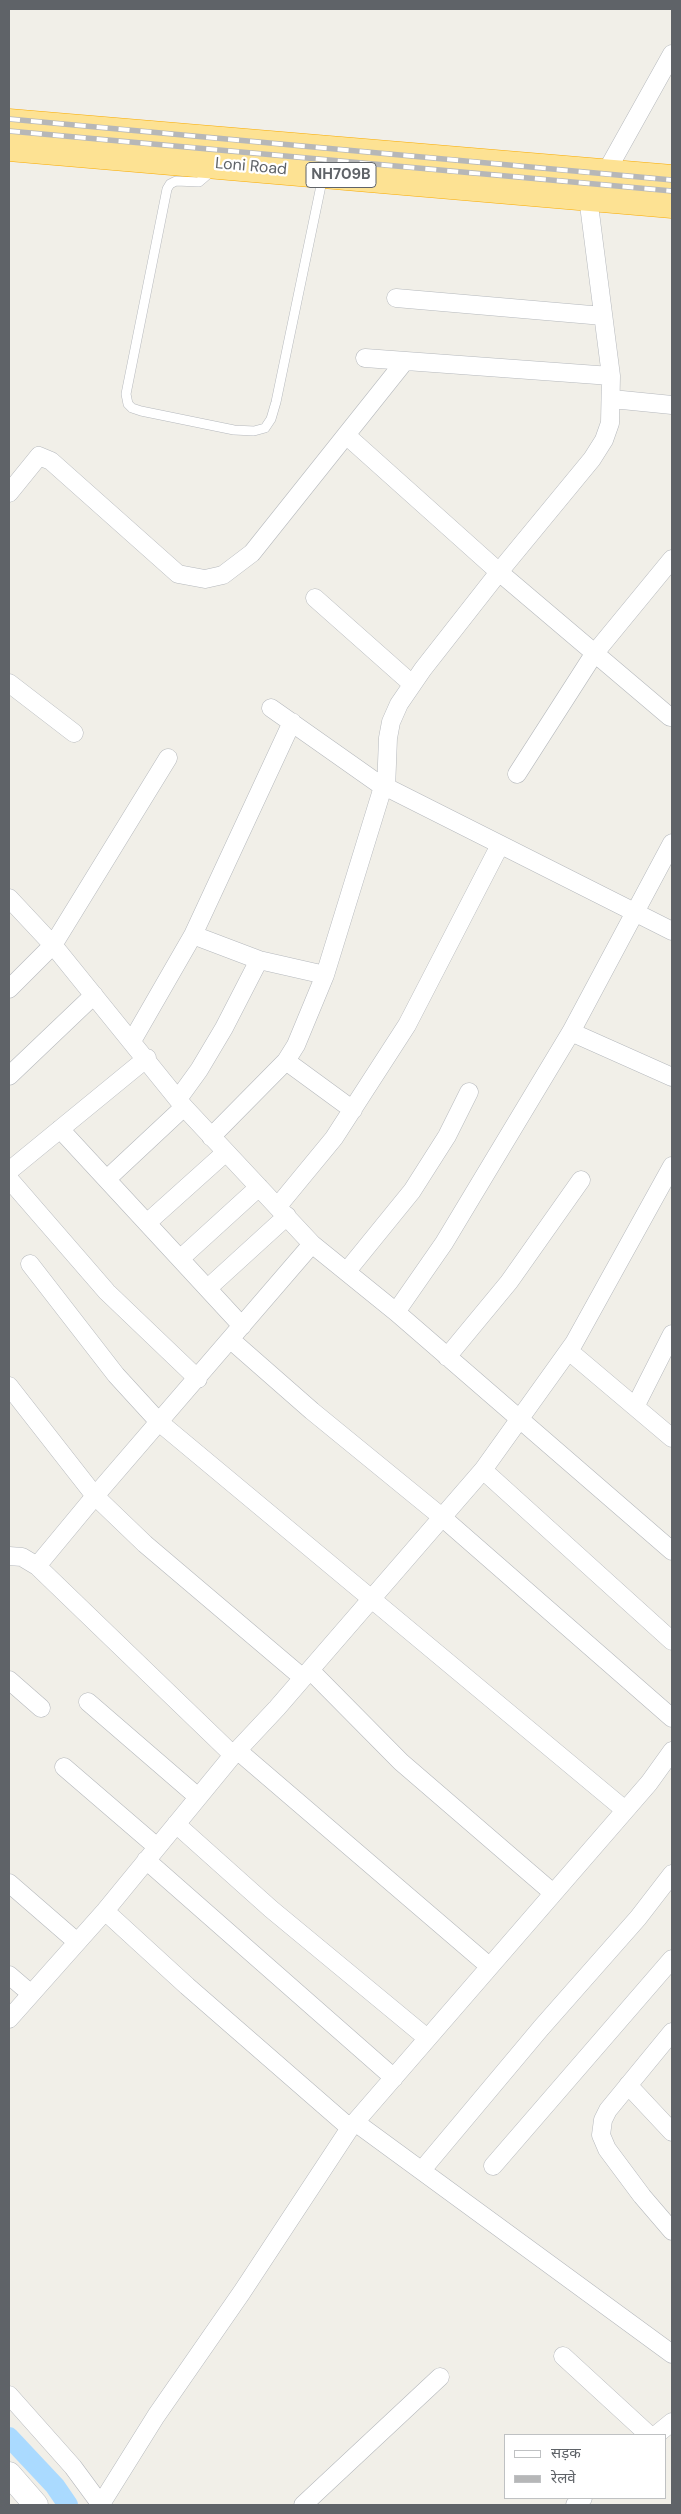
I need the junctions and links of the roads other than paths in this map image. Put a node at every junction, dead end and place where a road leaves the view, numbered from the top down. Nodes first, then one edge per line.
1 (672, 54) edge
2 (9, 123) edge
3 (9, 146) edge
4 (218, 165) junction
5 (324, 174) junction
6 (605, 174) junction
7 (672, 180) edge
8 (588, 197) junction
9 (672, 204) edge
10 (396, 298) dead end
11 (603, 316) junction
12 (365, 358) dead end
13 (405, 361) junction
14 (611, 376) junction
15 (612, 400) junction
16 (672, 405) edge
17 (346, 435) junction
18 (9, 493) edge
19 (672, 559) edge
20 (498, 572) junction
21 (315, 598) dead end
22 (594, 654) junction
23 (9, 683) edge
24 (412, 684) junction
25 (271, 708) dead end
26 (670, 717) dead end
27 (292, 722) junction
28 (74, 733) dead end
29 (168, 758) dead end
30 (517, 774) dead end
31 (386, 789) junction
32 (672, 843) edge
33 (500, 845) junction
34 (9, 898) edge
35 (635, 914) junction
36 (672, 931) edge
37 (193, 935) junction
38 (54, 945) junction
39 (258, 960) junction
40 (325, 975) junction
41 (9, 989) edge
42 (94, 995) junction
43 (571, 1032) junction
44 (132, 1041) junction
45 (147, 1058) junction
46 (286, 1060) junction
47 (9, 1076) edge
48 (672, 1077) edge
49 (469, 1092) dead end
50 (181, 1103) junction
51 (353, 1110) junction
52 (60, 1129) junction
53 (211, 1137) junction
54 (226, 1152) junction
55 (672, 1166) edge
56 (9, 1171) edge
57 (108, 1178) junction
58 (9, 1179) edge
59 (581, 1180) dead end
60 (259, 1187) junction
61 (282, 1211) junction
62 (148, 1222) junction
63 (312, 1244) junction
64 (181, 1258) junction
65 (30, 1264) dead end
66 (347, 1271) junction
67 (208, 1288) junction
68 (396, 1312) junction
69 (237, 1333) junction
70 (672, 1334) edge
71 (569, 1351) junction
72 (447, 1357) junction
73 (198, 1379) junction
74 (9, 1386) edge
75 (635, 1407) junction
76 (521, 1420) junction
77 (159, 1422) junction
78 (672, 1438) edge
79 (483, 1470) junction
80 (95, 1496) junction
81 (442, 1518) junction
82 (672, 1551) edge
83 (9, 1556) edge
84 (37, 1566) junction
85 (370, 1600) junction
86 (672, 1641) edge
87 (306, 1674) junction
88 (9, 1680) edge
89 (88, 1702) dead end
90 (41, 1708) dead end
91 (672, 1718) edge
92 (672, 1751) edge
93 (235, 1753) junction
94 (64, 1767) dead end
95 (198, 1797) junction
96 (625, 1810) junction
97 (176, 1824) junction
98 (151, 1854) junction
99 (672, 1874) edge
100 (9, 1883) edge
101 (554, 1893) junction
102 (105, 1911) junction
103 (77, 1942) junction
104 (672, 1959) edge
105 (489, 1966) junction
106 (9, 1975) edge
107 (30, 1993) junction
108 (9, 2019) edge
109 (672, 2032) edge
110 (427, 2038) junction
111 (394, 2078) junction
112 (628, 2085) junction
113 (352, 2125) junction
114 (672, 2132) edge
115 (493, 2166) dead end
116 (422, 2170) junction
117 (672, 2231) edge
118 (672, 2354) edge
119 (563, 2356) dead end
120 (440, 2377) dead end
121 (9, 2395) edge
122 (672, 2422) edge
123 (648, 2434) edge
124 (657, 2434) edge
125 (9, 2475) edge
126 (36, 2505) edge
127 (101, 2505) edge
128 (303, 2505) edge

1 - 6 street
2 - 6 highway, Loni Road / NH709B
3 - 4 highway, Loni Road / NH709B
4 - 5 highway, Loni Road / NH709B
4 - 5 lane
5 - 8 highway, Loni Road / NH709B
6 - 7 highway, Loni Road / NH709B
8 - 9 highway, Loni Road / NH709B
8 - 11 street
10 - 11 street
11 - 14 street
12 - 13 street
13 - 14 street
13 - 17 street
14 - 15 street
15 - 16 street
15 - 20 street
17 - 18 street
17 - 20 street
19 - 22 street
20 - 22 street
20 - 24 street
21 - 24 street
22 - 26 street
22 - 30 street
23 - 28 street
24 - 31 street
25 - 27 street
27 - 31 street
27 - 37 street
29 - 38 street
31 - 33 street
31 - 40 street
32 - 35 street
33 - 35 street
33 - 51 street
34 - 38 street
35 - 36 street
35 - 43 street
37 - 39 street
37 - 44 street
38 - 41 street
38 - 42 street
39 - 40 street
39 - 50 street
40 - 46 street
42 - 44 street
42 - 47 street
43 - 48 street
43 - 68 street
44 - 45 street
45 - 50 street
45 - 52 street
46 - 51 street
46 - 53 street
49 - 66 street
50 - 53 street
50 - 57 street
51 - 61 street
52 - 56 street
52 - 57 street
53 - 54 street
54 - 60 street
54 - 62 street
55 - 71 street
57 - 62 street
58 - 73 street
59 - 72 street
60 - 61 street
60 - 64 street
61 - 63 street
61 - 67 street
62 - 64 street
63 - 66 street
63 - 69 street
64 - 67 street
65 - 77 street
66 - 68 street
67 - 69 street
68 - 72 street
69 - 73 street
69 - 81 street
70 - 75 street
71 - 75 street
71 - 76 street
72 - 76 street
73 - 77 street
74 - 80 street
75 - 78 street
76 - 79 street
76 - 82 street
77 - 80 street
77 - 85 street
79 - 81 street
79 - 86 street
80 - 84 street
80 - 87 street
81 - 85 street
81 - 91 street
83 - 84 street
84 - 93 street
85 - 87 street
85 - 96 street
87 - 93 street
87 - 101 street
88 - 90 street
89 - 95 street
92 - 96 street
93 - 95 street
93 - 105 street
94 - 98 street
95 - 97 street
96 - 101 street
97 - 98 street
97 - 110 street
98 - 102 street
98 - 111 street
99 - 116 street
100 - 103 street
101 - 105 street
102 - 103 street
102 - 113 street
103 - 107 street
104 - 115 street
105 - 110 street
106 - 107 street
107 - 108 street
109 - 112 street
110 - 111 street
111 - 113 street
112 - 114 street
112 - 117 street
113 - 116 street
113 - 127 street
116 - 118 street
119 - 123 street
120 - 128 street
121 - 127 street
122 - 124 street
125 - 126 street

